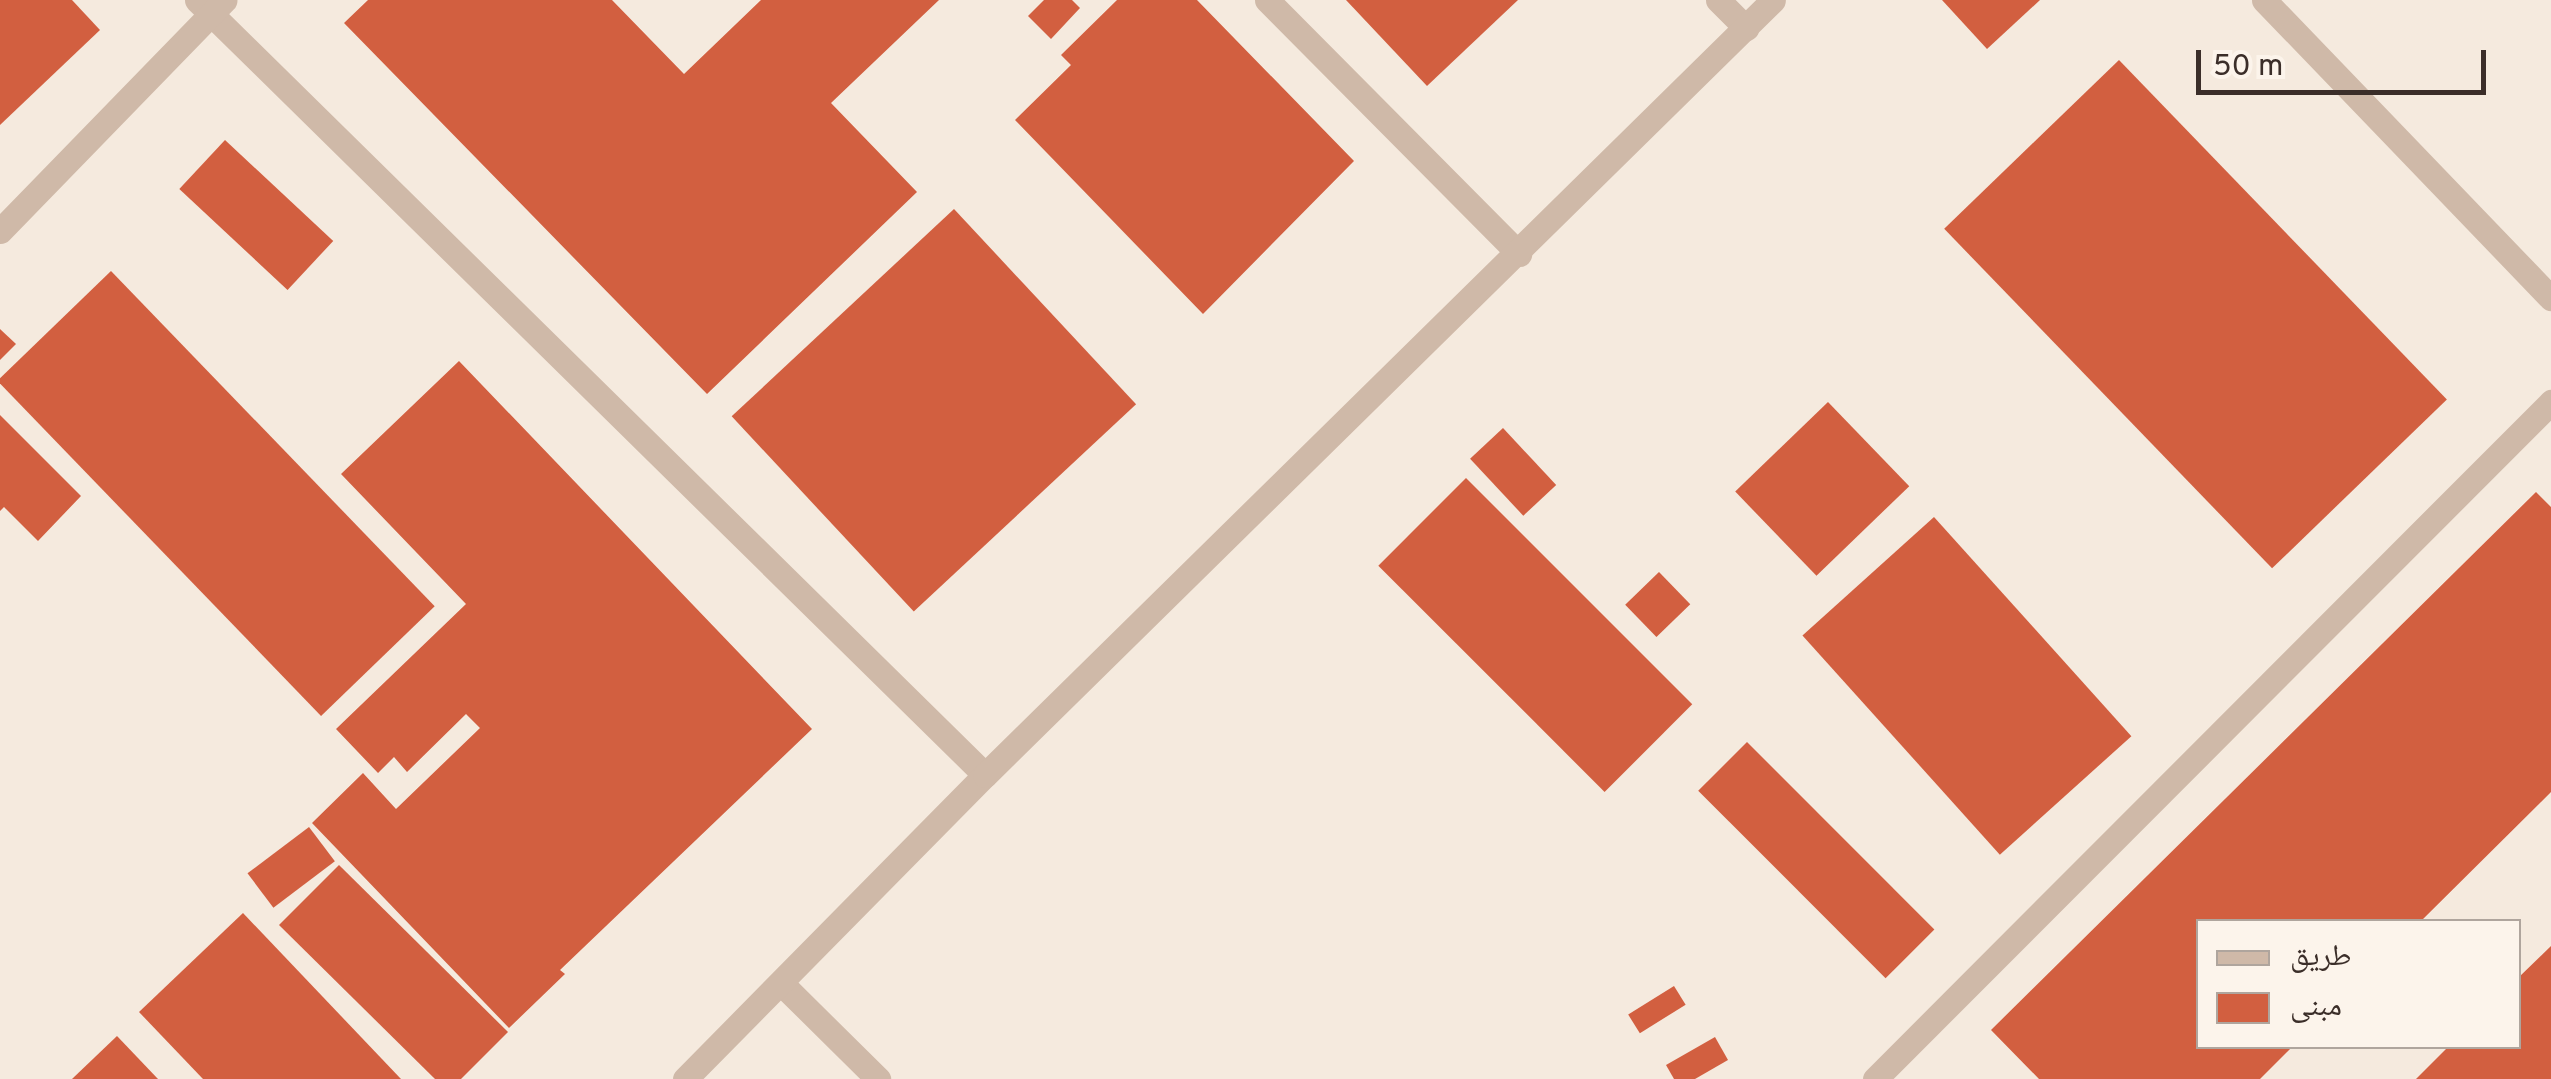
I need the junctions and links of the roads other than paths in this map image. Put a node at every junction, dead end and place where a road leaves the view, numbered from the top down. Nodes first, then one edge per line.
1 (1267, 0) edge
2 (1718, 0) edge
3 (1774, 0) edge
4 (2264, 0) edge
5 (212, 5) edge
6 (1746, 28) junction
7 (0, 231) edge
8 (1519, 254) junction
9 (2551, 298) edge
10 (2551, 402) edge
11 (984, 774) junction
12 (783, 985) junction
13 (685, 1079) edge
14 (878, 1079) edge
15 (1875, 1079) edge

1 - 8 street
2 - 6 street
3 - 6 street
4 - 9 street
5 - 7 street
5 - 11 street
6 - 8 street
8 - 11 street
10 - 15 street
11 - 12 street
12 - 13 street
12 - 14 street

